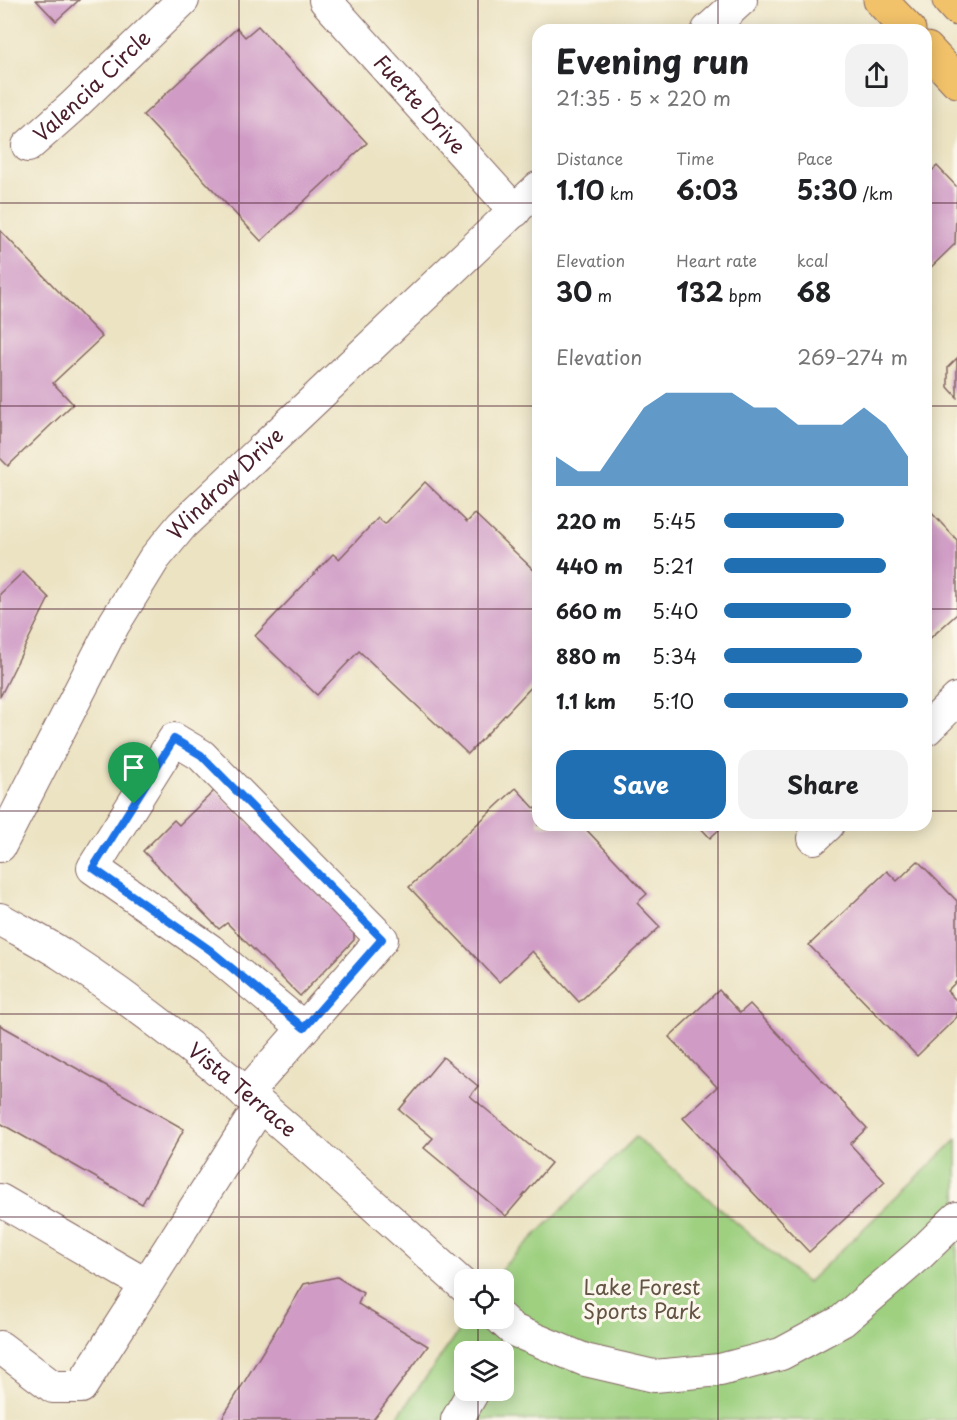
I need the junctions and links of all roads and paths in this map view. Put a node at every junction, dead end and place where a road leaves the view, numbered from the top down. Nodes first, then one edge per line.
1 (183, 0) edge
2 (325, 0) edge
3 (741, 0) edge
4 (880, 0) edge
5 (949, 0) edge
6 (957, 9) edge
7 (715, 24) edge
8 (903, 24) edge
9 (932, 54) edge
10 (957, 81) edge
11 (28, 146) dead end
12 (532, 194) edge
13 (515, 211) junction
14 (957, 699) edge
15 (932, 724) edge
16 (0, 846) edge
17 (0, 919) edge
18 (304, 1028) junction
19 (253, 1100) junction
20 (0, 1200) edge
21 (957, 1218) edge
22 (454, 1277) edge
23 (145, 1284) junction
24 (504, 1333) edge
25 (0, 1347) edge
26 (468, 1401) edge
27 (457, 1420) edge

1 - 11 street, Valencia Circle
2 - 13 street, Fuerte Drive
3 - 7 street
4 - 8 main road
5 - 6 main road
9 - 10 main road
12 - 13 street, Windrow Drive
13 - 16 street, Windrow Drive
14 - 15 street
17 - 19 street, Vista Terrace
18 - 18 street
18 - 19 street
19 - 22 street, Vista Terrace
19 - 23 street
20 - 23 street
21 - 24 street
23 - 25 street
26 - 27 street

